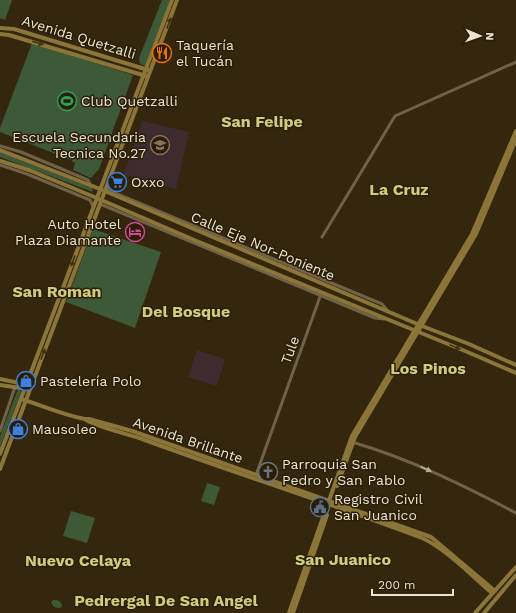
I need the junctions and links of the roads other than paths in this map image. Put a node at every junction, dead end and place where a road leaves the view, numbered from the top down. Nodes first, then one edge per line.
1 (172, 0) edge
2 (177, 0) edge
3 (0, 28) edge
4 (0, 34) edge
5 (516, 62) edge
6 (148, 70) junction
7 (143, 75) junction
8 (148, 77) junction
9 (516, 131) edge
10 (516, 139) edge
11 (0, 146) edge
12 (0, 150) edge
13 (0, 161) edge
14 (0, 165) edge
15 (91, 186) junction
16 (100, 189) junction
17 (106, 189) junction
18 (97, 198) junction
19 (101, 202) junction
20 (93, 207) junction
21 (322, 237) dead end
22 (321, 294) junction
23 (389, 311) junction
24 (385, 319) junction
25 (420, 325) junction
26 (416, 332) junction
27 (495, 355) junction
28 (503, 359) junction
29 (491, 362) junction
30 (516, 365) edge
31 (500, 366) junction
32 (516, 373) edge
33 (0, 379) edge
34 (27, 384) junction
35 (0, 385) edge
36 (15, 387) junction
37 (25, 388) junction
38 (31, 388) junction
39 (21, 399) junction
40 (26, 400) junction
41 (0, 431) edge
42 (352, 442) junction
43 (0, 454) edge
44 (0, 469) edge
45 (256, 477) junction
46 (330, 503) junction
47 (516, 513) edge
48 (516, 567) edge
49 (516, 575) edge
50 (494, 592) junction
51 (289, 613) edge
52 (293, 613) edge
53 (475, 613) edge
54 (484, 613) edge

1 - 6 main road
6 -> 2 main road
3 - 6 main road, Avenida Quetzalli
4 -> 7 main road, Avenida Quetzalli
5 - 21 street
6 - 7 main road
6 - 8 main road
7 - 8 main road, Avenida Quetzalli
7 - 16 main road
8 - 17 main road
9 - 25 main road
10 - 25 main road
11 - 15 street
12 - 15 main road, Calle Eje Nor-Poniente
13 - 18 main road, Calle Eje Nor-Poniente
14 - 20 street
15 - 16 main road, Calle Eje Nor-Poniente
16 - 17 main road, Calle Eje Nor-Poniente
16 - 18 main road
17 - 19 main road
17 - 23 main road, Calle Eje Nor-Poniente
18 - 19 main road, Calle Eje Nor-Poniente
18 - 20 main road
19 - 22 main road, Calle Eje Nor-Poniente
38 -> 19 main road
20 -> 34 main road
22 - 24 main road, Calle Eje Nor-Poniente
22 - 45 street, Tule
23 - 24 main road
23 - 25 main road, Calle Eje Nor-Poniente
24 - 26 main road, Calle Eje Nor-Poniente
25 - 26 main road
25 - 27 main road, Calle Eje Nor-Poniente
26 -> 29 main road, Calle Eje Nor-Poniente
26 - 42 main road
27 - 28 main road, Calle Eje Nor-Poniente
27 - 29 main road
28 - 30 main road, Calle Eje Nor-Poniente
28 - 31 main road
29 - 31 main road, Calle Eje Nor-Poniente
31 - 32 main road, Calle Eje Nor-Poniente
33 - 34 main road
34 - 37 main road
34 - 38 main road
35 - 36 main road
36 - 37 main road
36 - 41 street
37 - 38 main road
37 - 39 main road
38 - 40 main road
39 - 40 main road, Avenida Brillante
39 - 43 main road
40 - 44 main road
40 - 45 main road, Avenida Brillante
42 - 46 main road
42 -> 47 street
45 - 46 main road, Avenida Brillante
46 - 50 main road, Avenida Brillante
46 - 51 main road
46 - 52 main road
48 - 50 main road
49 - 54 main road
50 - 53 main road

